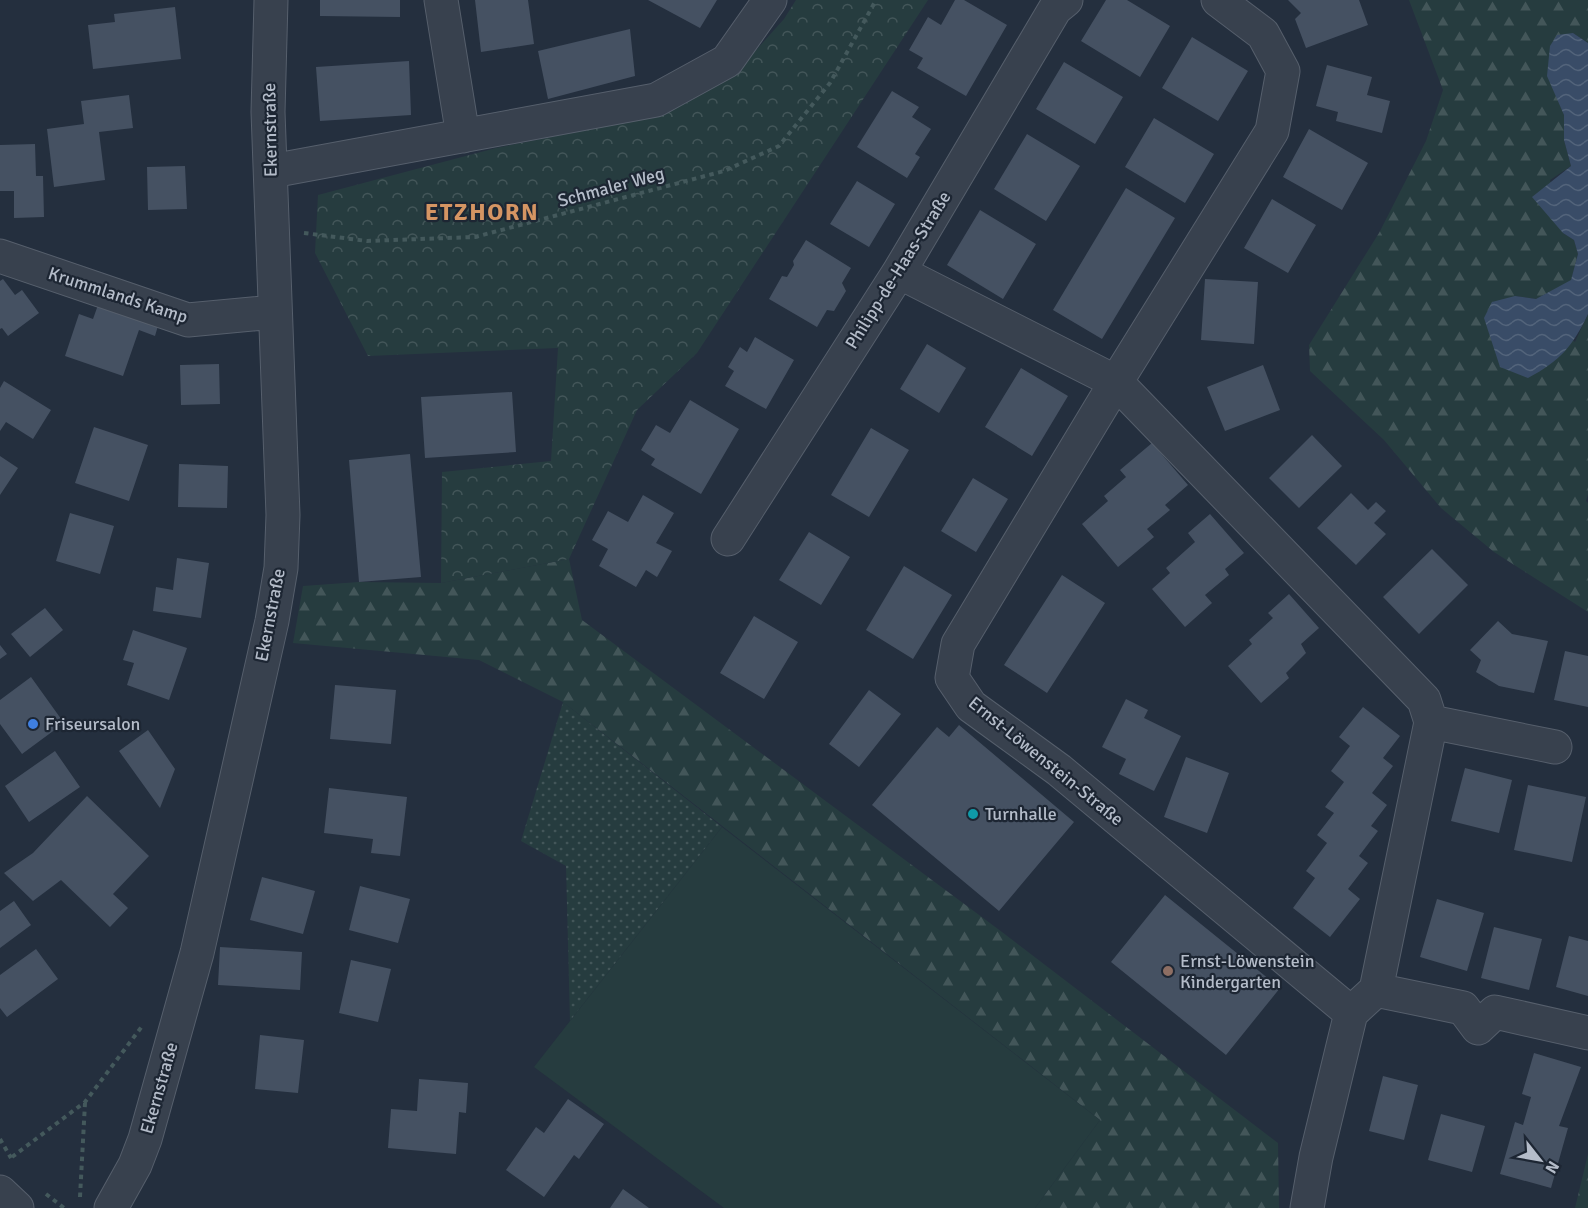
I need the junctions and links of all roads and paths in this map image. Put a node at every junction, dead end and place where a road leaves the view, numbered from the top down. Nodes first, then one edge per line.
1 (271, 0) edge
2 (441, 0) edge
3 (770, 0) edge
4 (876, 0) edge
5 (1066, 0) edge
6 (1218, 0) edge
7 (463, 136) junction
8 (272, 171) junction
9 (271, 229) junction
10 (0, 256) edge
11 (899, 272) junction
12 (274, 312) junction
13 (1116, 381) junction
14 (728, 539) dead end
15 (1431, 722) junction
16 (1555, 747) dead end
17 (1376, 990) junction
18 (1351, 1012) junction
19 (148, 1018) dead end
20 (1588, 1033) edge
21 (85, 1102) junction
22 (0, 1138) edge
23 (12, 1157) junction
24 (4, 1178) edge
25 (17, 1208) edge
26 (80, 1208) edge
27 (111, 1208) edge
28 (1307, 1208) edge

1 - 8 street, Ekernstraße
2 - 7 street
3 - 7 street
4 - 9 path, Schmaler Weg
5 - 11 street, Philipp-de-Haas-Straße
6 - 13 street
7 - 8 street
8 - 9 street, Ekernstraße
9 - 12 street, Ekernstraße
10 - 12 street, Krummlands Kamp
11 - 13 street
11 - 14 street, Philipp-de-Haas-Straße
12 - 27 street, Ekernstraße
13 - 15 street
13 - 18 street, Ernst-Löwenstein-Straße
15 - 16 street
15 - 17 street
17 - 18 street
17 - 20 street
18 - 28 street
19 - 21 path
21 - 23 path
21 - 26 path
22 - 23 path
23 - 24 path
24 - 25 street

